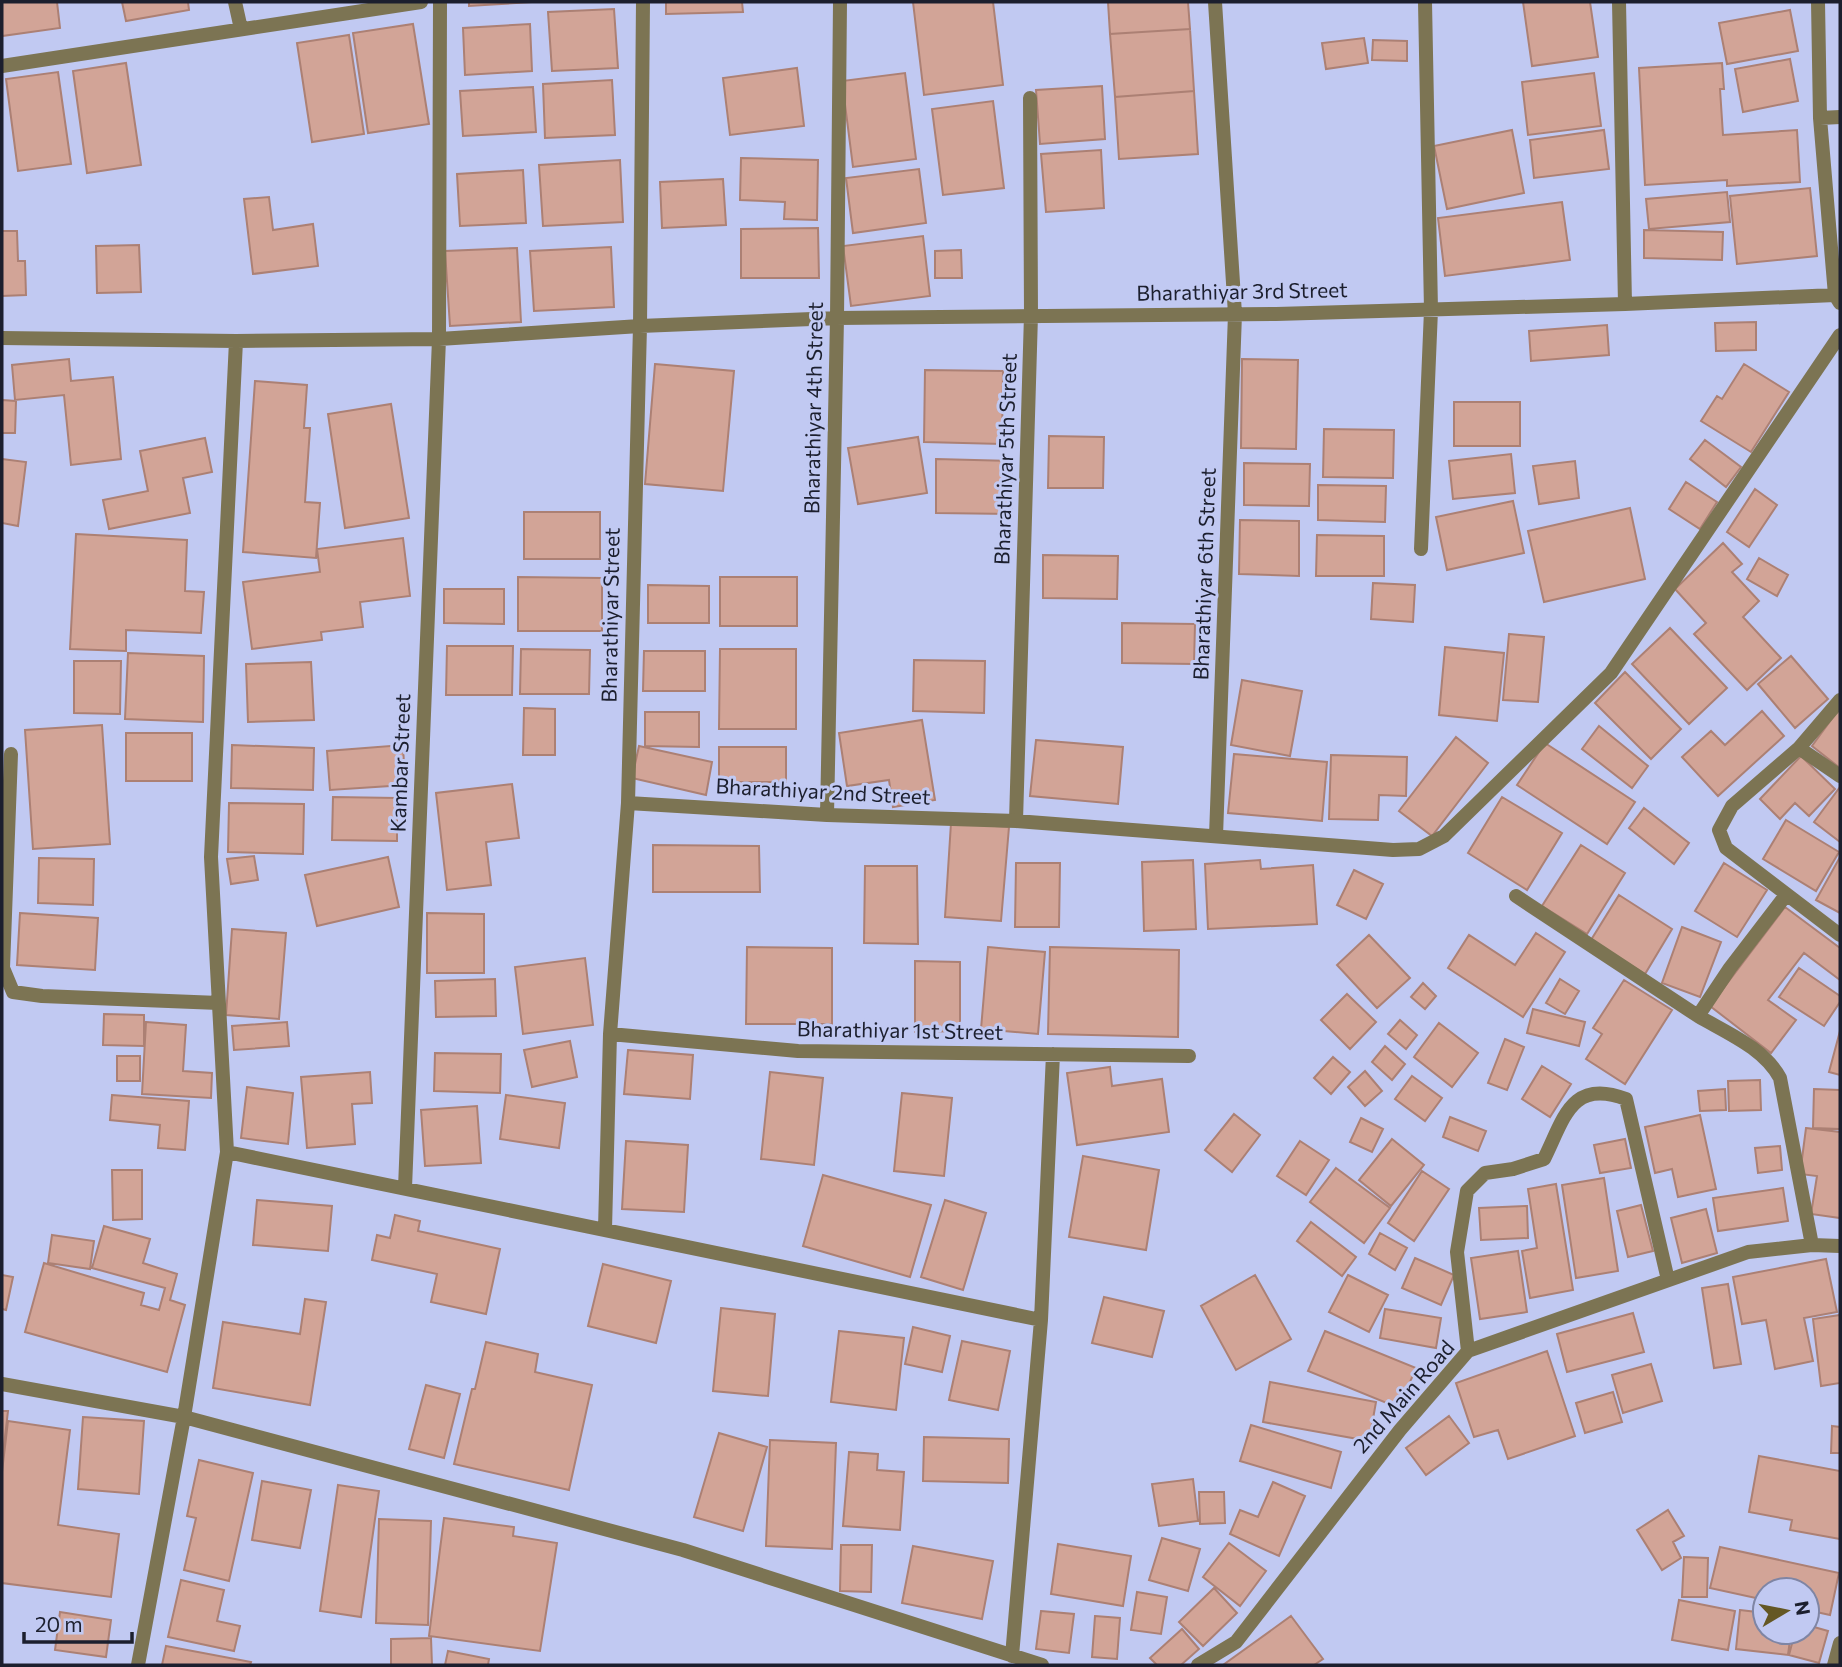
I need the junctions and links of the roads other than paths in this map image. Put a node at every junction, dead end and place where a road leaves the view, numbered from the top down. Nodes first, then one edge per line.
1 (235, 2) edge
2 (421, 2) edge
3 (440, 2) edge
4 (643, 2) edge
5 (840, 2) edge
6 (1215, 2) edge
7 (1425, 2) edge
8 (1619, 2) edge
9 (1818, 2) edge
10 (241, 29) junction
11 (2, 66) edge
12 (1030, 98) dead end
13 (1840, 117) edge
14 (1820, 118) junction
15 (1838, 299) edge
16 (1625, 304) junction
17 (1431, 310) junction
18 (1031, 314) junction
19 (1235, 314) junction
20 (837, 318) junction
21 (640, 326) junction
22 (1840, 335) edge
23 (2, 338) edge
24 (439, 339) junction
25 (236, 341) junction
26 (1421, 549) dead end
27 (1840, 700) edge
28 (1799, 748) junction
29 (11, 754) dead end
30 (1840, 776) edge
31 (628, 803) junction
32 (827, 815) junction
33 (1016, 821) junction
34 (1216, 836) junction
35 (1786, 895) junction
36 (1516, 896) dead end
37 (1840, 935) edge
38 (219, 1003) junction
39 (1698, 1016) junction
40 (610, 1034) junction
41 (1053, 1054) junction
42 (1189, 1056) dead end
43 (227, 1152) junction
44 (405, 1188) junction
45 (605, 1229) junction
46 (1812, 1245) junction
47 (1840, 1246) edge
48 (1668, 1280) junction
49 (1041, 1320) junction
50 (1468, 1351) junction
51 (2, 1384) edge
52 (184, 1417) junction
53 (1840, 1643) edge
54 (1012, 1656) junction
55 (138, 1665) edge
56 (1042, 1665) edge
57 (1198, 1665) edge
58 (1834, 1665) edge

1 - 10 street
2 - 10 street
3 - 24 street, Kambar Street
4 - 21 street, Bharathiyar Street
5 - 20 street, Bharathiyar 4th Street
6 - 19 street, Bharathiyar 6th Street
7 - 17 street
8 - 16 street
9 - 14 street
10 - 11 street
12 - 18 street, Bharathiyar 5th Street
13 - 14 street
14 - 15 street
15 - 16 street, Bharathiyar 3rd Street
16 - 17 street, Bharathiyar 3rd Street
17 - 19 street, Bharathiyar 3rd Street
17 - 26 street
18 - 19 street, Bharathiyar 3rd Street
18 - 20 street, Bharathiyar 3rd Street
18 - 33 street, Bharathiyar 5th Street
19 - 34 street, Bharathiyar 6th Street
20 - 21 street, Bharathiyar 3rd Street
20 - 32 street, Bharathiyar 4th Street
21 - 24 street, Bharathiyar 3rd Street
21 - 31 street, Bharathiyar Street
22 - 34 street, Bharathiyar 2nd Street
23 - 25 street, Bharathiyar 3rd Street
24 - 25 street, Bharathiyar 3rd Street
24 - 44 street, Kambar Street
25 - 38 street
27 - 28 street
28 - 30 street
28 - 35 street
29 - 38 street
31 - 32 street, Bharathiyar 2nd Street
31 - 40 street, Bharathiyar Street
32 - 33 street, Bharathiyar 2nd Street
33 - 34 street, Bharathiyar 2nd Street
35 - 37 street
35 - 39 street
36 - 39 street
38 - 43 street
39 - 46 street
40 - 41 street, Bharathiyar 1st Street
40 - 45 street, Bharathiyar Street
41 - 42 street, Bharathiyar 1st Street
41 - 49 street
43 - 44 street
43 - 52 street
44 - 45 street
45 - 49 street
46 - 47 street, 2nd Main Road
46 - 48 street, 2nd Main Road
48 - 50 street, 2nd Main Road
48 - 50 street
49 - 54 street
50 - 57 street, 2nd Main Road
51 - 52 street
52 - 54 street
52 - 55 street
53 - 58 street
54 - 56 street

